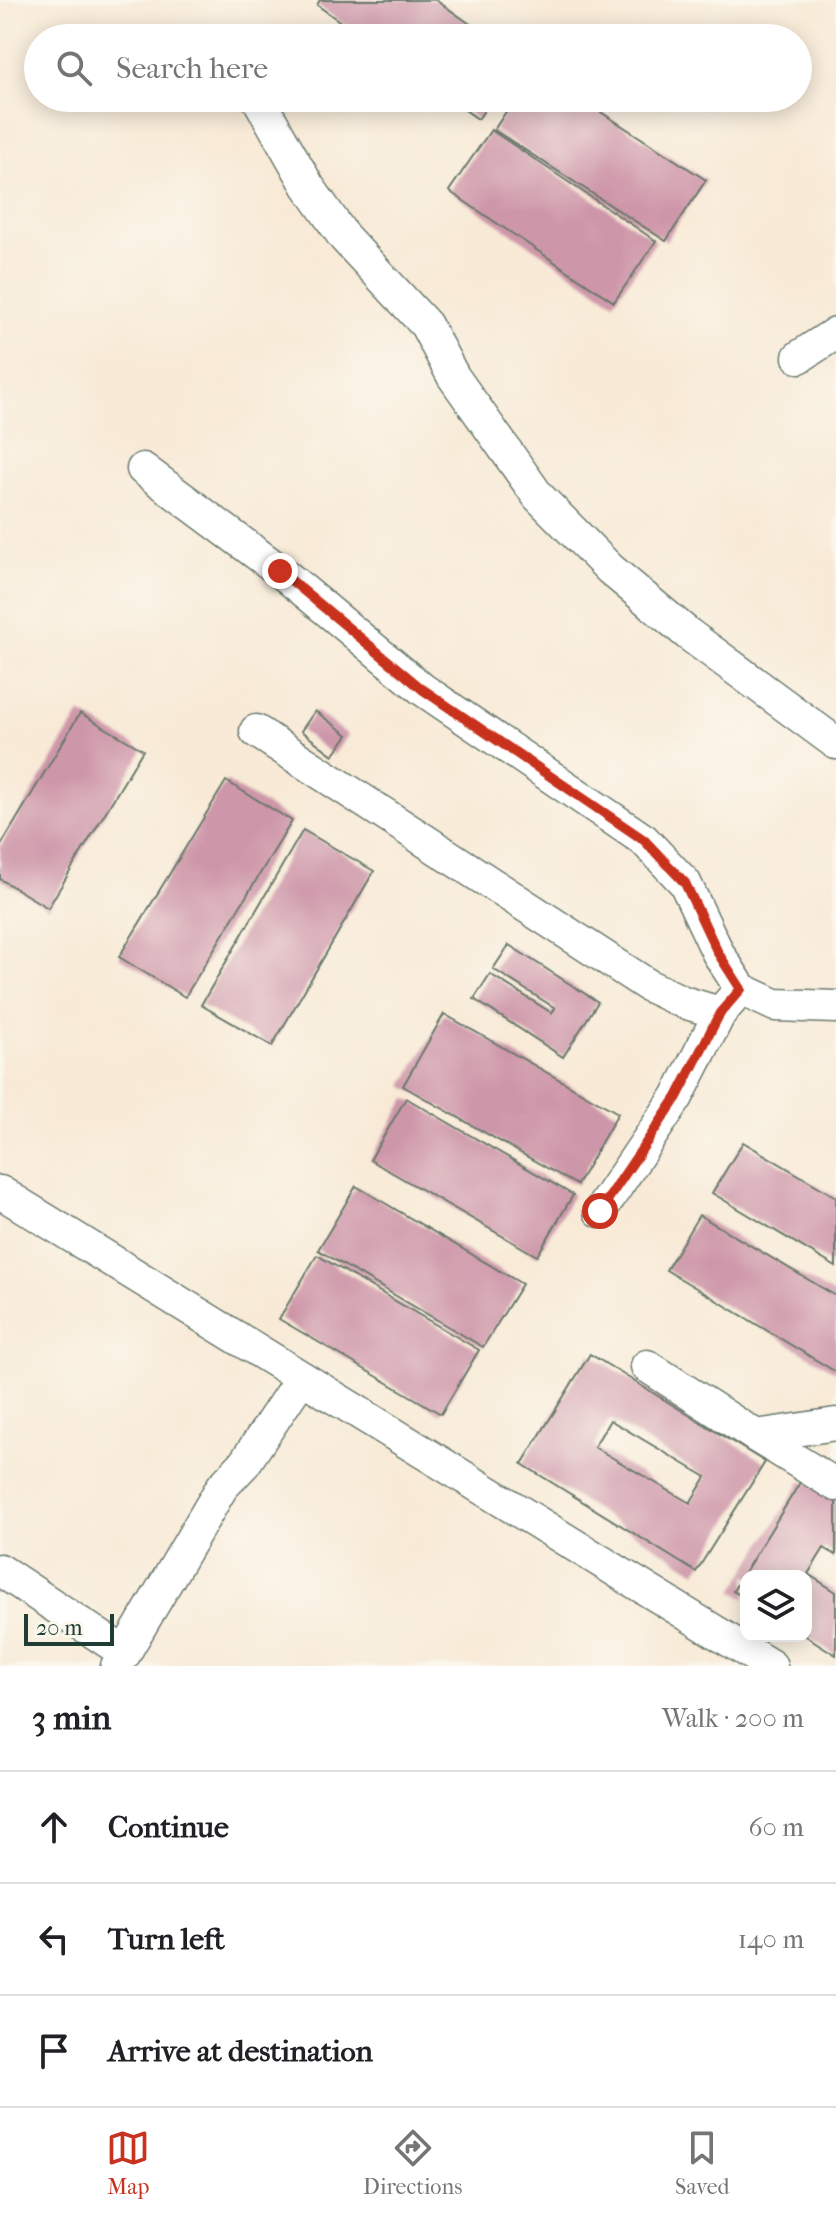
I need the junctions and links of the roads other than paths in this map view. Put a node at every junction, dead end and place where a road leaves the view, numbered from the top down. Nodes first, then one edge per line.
1 (266, 112) edge
2 (836, 333) edge
3 (799, 357) dead end
4 (143, 469) dead end
5 (256, 731) dead end
6 (836, 743) edge
7 (730, 1001) junction
8 (836, 1007) edge
9 (0, 1192) edge
10 (600, 1211) dead end
11 (647, 1366) dead end
12 (300, 1380) junction
13 (836, 1424) edge
14 (756, 1436) junction
15 (836, 1485) edge
16 (0, 1570) edge
17 (121, 1659) edge
18 (771, 1666) edge

1 - 6 street
2 - 3 street
4 - 7 street
5 - 7 street
7 - 8 street
7 - 10 street
9 - 12 street
11 - 14 street
12 - 17 street
12 - 18 street
13 - 14 street
14 - 15 street
16 - 17 street

